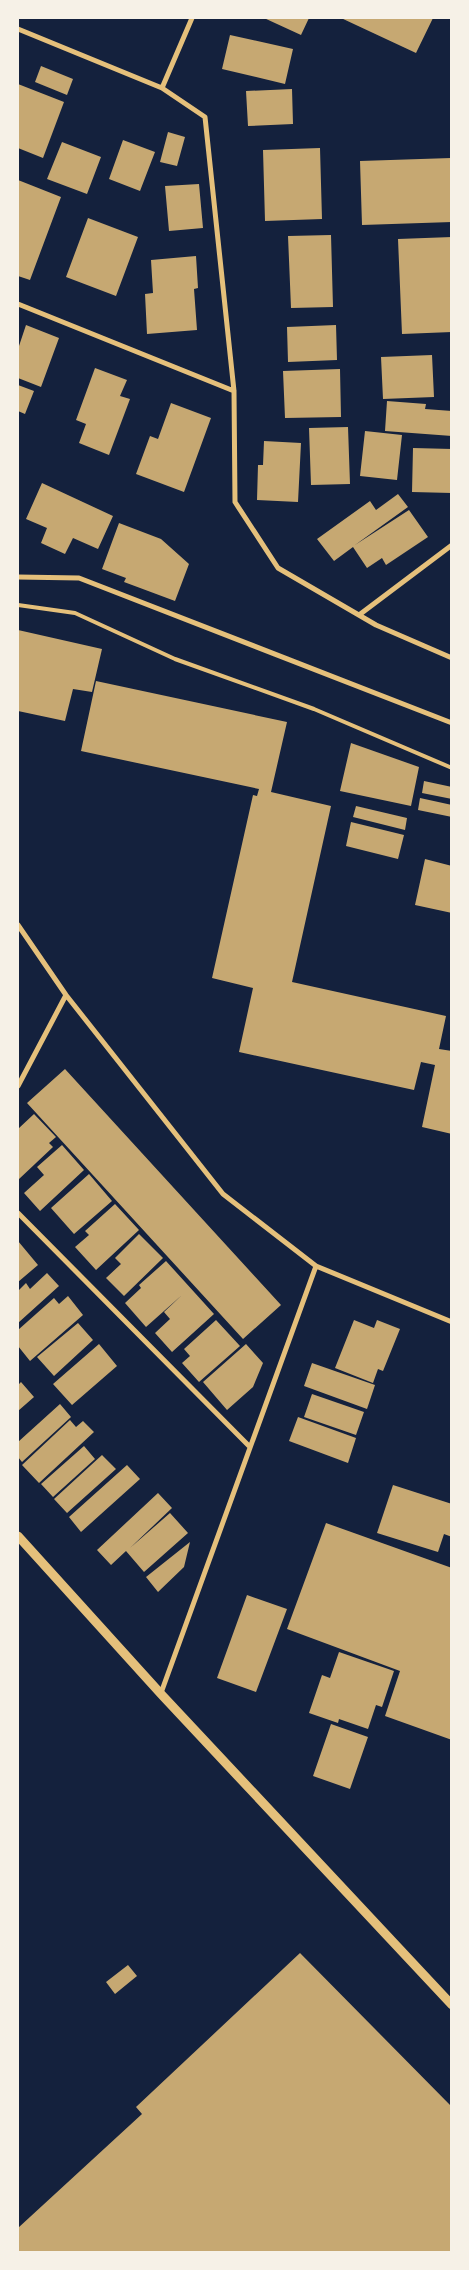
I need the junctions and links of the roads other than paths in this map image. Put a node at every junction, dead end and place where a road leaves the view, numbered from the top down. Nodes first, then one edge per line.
1 (192, 18) edge
2 (18, 29) edge
3 (162, 88) junction
4 (18, 304) edge
5 (234, 391) junction
6 (452, 545) edge
7 (18, 577) edge
8 (18, 605) edge
9 (359, 615) junction
10 (452, 658) edge
11 (452, 723) edge
12 (452, 768) edge
13 (18, 925) edge
14 (66, 995) junction
15 (18, 1086) edge
16 (18, 1212) edge
17 (316, 1266) junction
18 (452, 1322) edge
19 (249, 1446) junction
20 (18, 1536) edge
21 (161, 1694) junction
22 (452, 2005) edge

1 - 3 street
2 - 3 street
3 - 5 street
4 - 5 street
5 - 9 street
6 - 9 street
7 - 11 street
8 - 12 lane
9 - 10 street
13 - 14 street
14 - 15 street
14 - 17 street
16 - 19 street
17 - 18 street
17 - 19 street
19 - 21 street
20 - 21 street
21 - 22 street

